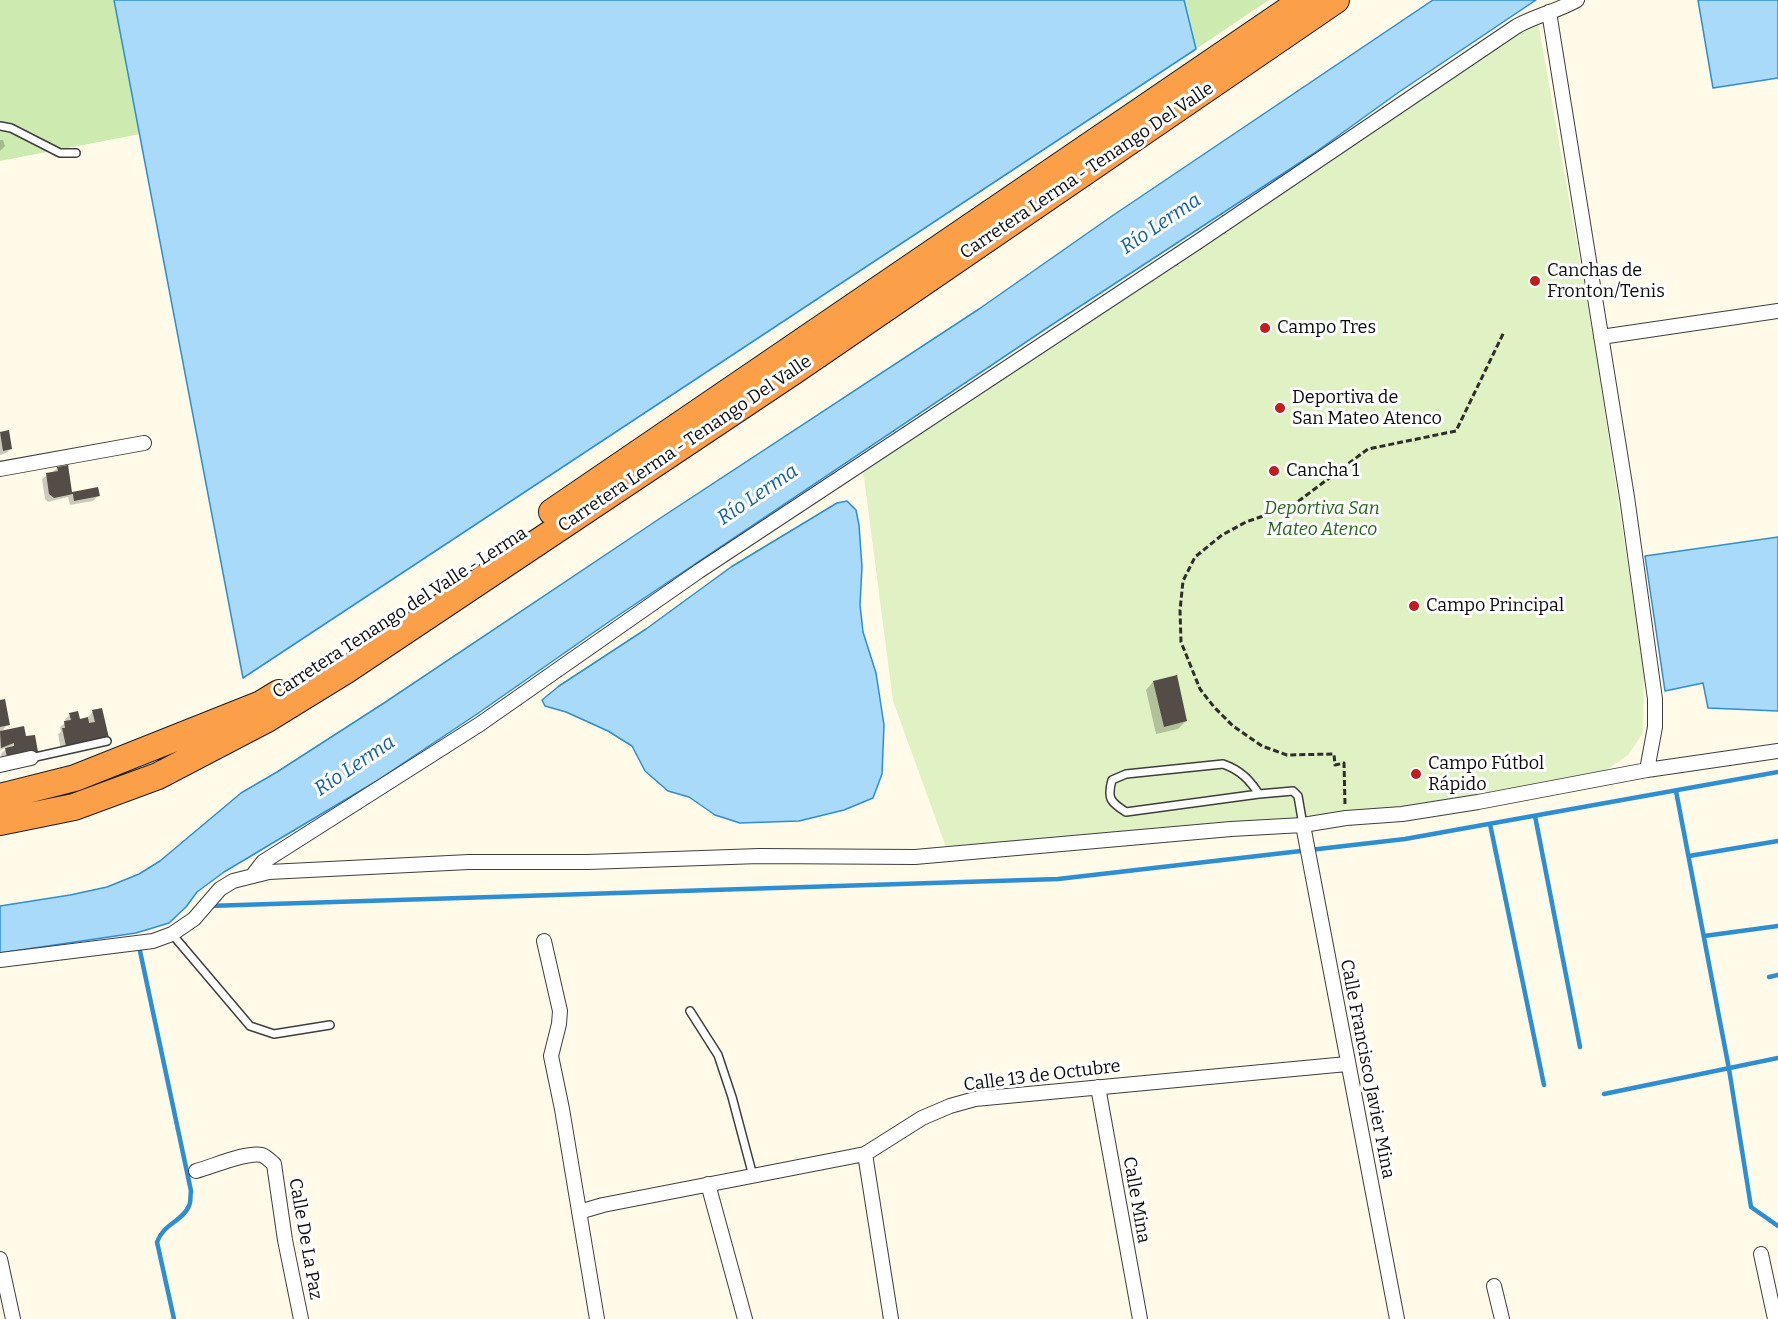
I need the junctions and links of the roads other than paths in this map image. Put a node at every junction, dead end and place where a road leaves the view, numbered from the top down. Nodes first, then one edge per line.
1 (1303, 0) edge
2 (1336, 0) edge
3 (1577, 0) edge
4 (1549, 12) junction
5 (0, 126) edge
6 (76, 153) dead end
7 (1778, 311) edge
8 (1601, 337) junction
9 (144, 443) dead end
10 (0, 468) edge
11 (107, 741) dead end
12 (1778, 751) edge
13 (31, 758) joint
14 (0, 765) edge
15 (1647, 770) junction
16 (1259, 794) junction
17 (0, 797) edge
18 (0, 822) edge
19 (1303, 825) junction
20 (253, 875) junction
21 (172, 934) junction
22 (544, 941) dead end
23 (0, 960) edge
24 (690, 1011) dead end
25 (330, 1025) dead end
26 (1347, 1064) junction
27 (1098, 1087) junction
28 (865, 1154) junction
29 (196, 1171) dead end
30 (753, 1176) junction
31 (708, 1184) junction
32 (579, 1212) junction
33 (1761, 1254) dead end
34 (0, 1259) edge
35 (1494, 1286) dead end
36 (13, 1319) edge
37 (301, 1319) edge
38 (597, 1319) edge
39 (744, 1319) edge
40 (891, 1319) edge
41 (1140, 1319) edge
42 (1397, 1319) edge
43 (1502, 1319) edge
44 (1775, 1319) edge

1 - 17 highway, Carretera Tenango del Valle - Lerma
2 - 18 highway, Carretera Lerma - Tenango Del Valle
3 - 4 street
4 - 8 street
4 - 20 street
5 - 6 lane
7 - 8 street
8 - 15 street
9 - 10 street
11 - 13 lane
12 - 15 street
13 - 14 street
15 - 19 street
16 - 16 lane
16 - 19 lane
19 - 20 street
19 - 26 street, Calle Francisco Javier Mina
20 - 21 street
21 - 23 street
21 - 25 lane
22 - 32 street
24 - 30 lane
26 - 27 street, Calle 13 de Octubre
26 - 42 street, Calle Francisco Javier Mina
27 - 28 street, Calle 13 de Octubre
27 - 41 street, Calle Mina
28 - 30 street, Calle 13 de Octubre
28 - 40 street
29 - 37 street, Calle De La Paz
30 - 31 street, Calle 13 de Octubre
31 - 32 street, Calle 13 de Octubre
31 - 39 street
32 - 38 street
33 - 44 street
34 - 36 street
35 - 43 street

